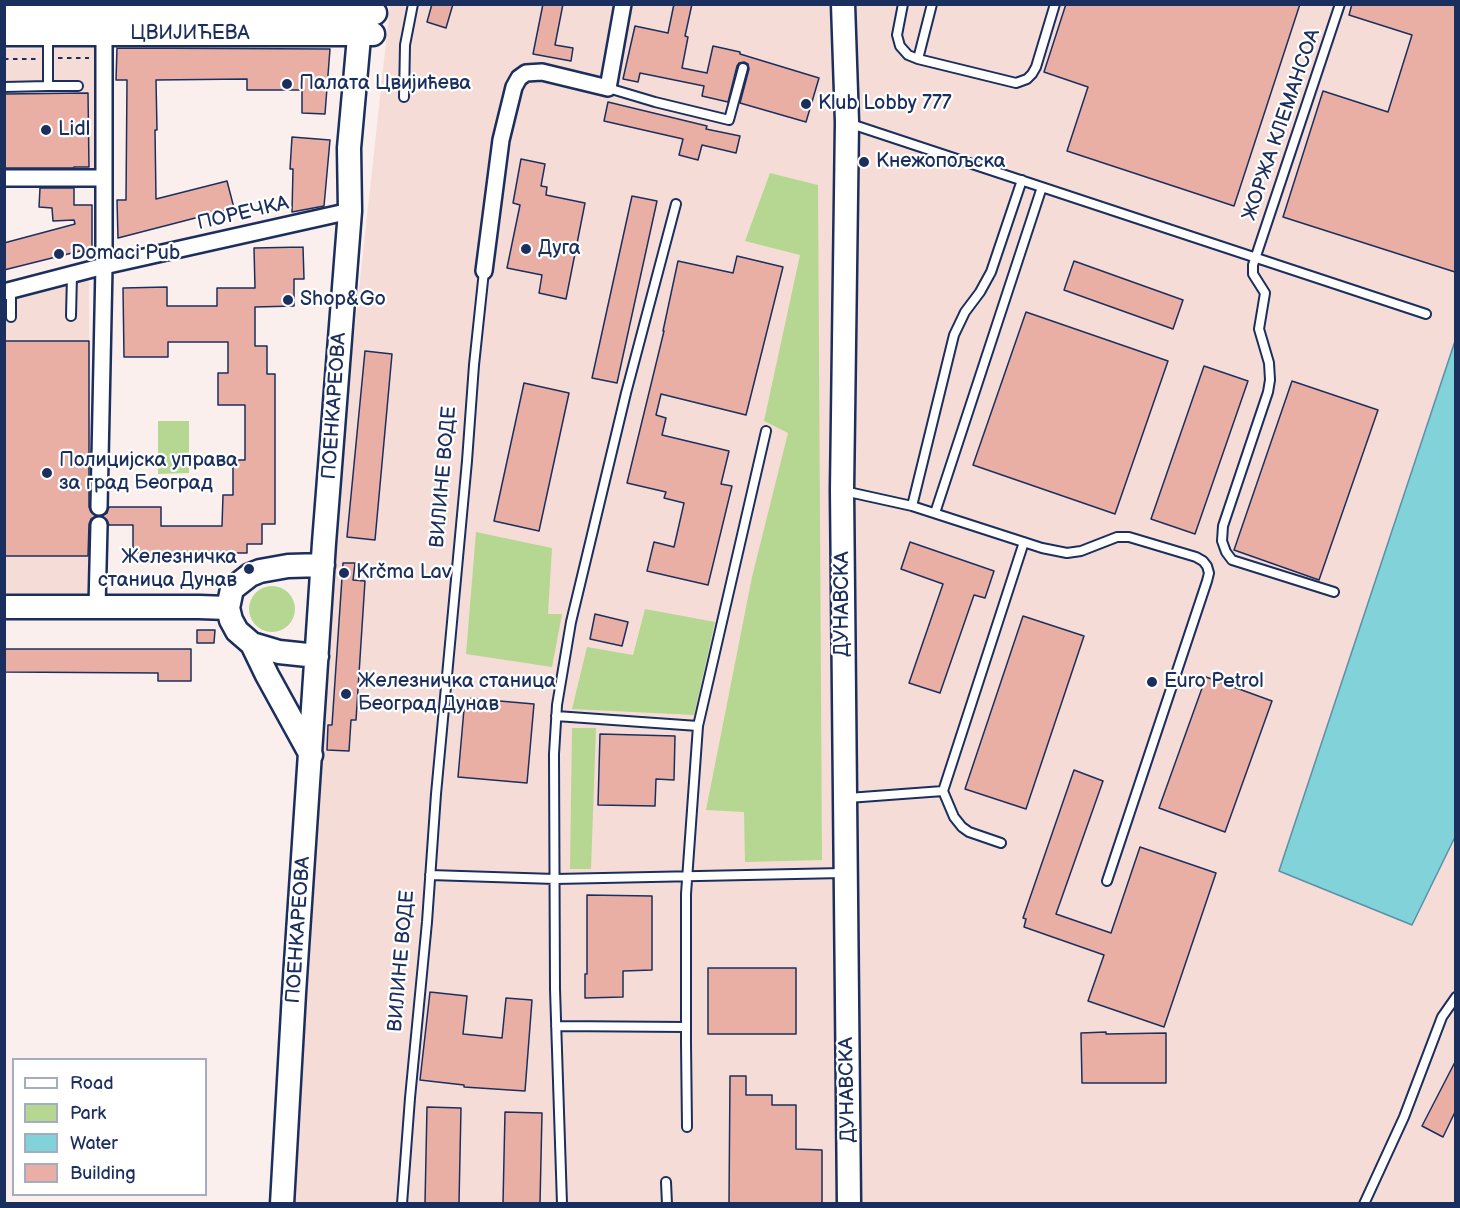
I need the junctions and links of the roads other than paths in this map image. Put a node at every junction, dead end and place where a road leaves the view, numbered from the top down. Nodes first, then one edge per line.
1 (413, 4) edge
2 (624, 4) edge
3 (843, 4) edge
4 (903, 4) edge
5 (932, 4) edge
6 (1056, 4) edge
7 (1340, 4) edge
8 (4, 15) edge
9 (104, 17) edge
10 (368, 17) edge
11 (4, 34) edge
12 (48, 34) junction
13 (918, 59) junction
14 (743, 68) dead end
15 (48, 86) junction
16 (78, 86) dead end
17 (4, 87) edge
18 (608, 88) junction
19 (404, 97) dead end
20 (847, 122) junction
21 (4, 178) edge
22 (104, 178) junction
23 (1022, 180) junction
24 (1042, 187) junction
25 (676, 204) dead end
26 (350, 211) junction
27 (1255, 257) junction
28 (104, 272) junction
29 (483, 272) joint
30 (72, 275) junction
31 (8, 291) edge
32 (1426, 314) dead end
33 (11, 316) dead end
34 (71, 316) dead end
35 (766, 430) dead end
36 (842, 490) junction
37 (912, 506) junction
38 (99, 507) dead end
39 (935, 513) junction
40 (99, 525) dead end
41 (1024, 542) junction
42 (323, 565) junction
43 (1334, 592) dead end
44 (4, 607) edge
45 (97, 607) junction
46 (228, 608) junction
47 (252, 644) junction
48 (317, 656) junction
49 (556, 716) junction
50 (698, 726) junction
51 (311, 755) junction
52 (943, 791) junction
53 (845, 798) junction
54 (1001, 843) dead end
55 (846, 873) junction
56 (430, 875) junction
57 (688, 876) junction
58 (555, 879) junction
59 (1107, 880) dead end
60 (1455, 997) edge
61 (556, 1026) junction
62 (686, 1027) junction
63 (687, 1127) dead end
64 (666, 1182) dead end
65 (282, 1203) edge
66 (402, 1203) edge
67 (562, 1203) edge
68 (667, 1203) edge
69 (849, 1203) edge
70 (1365, 1203) edge

1 - 19 lane
2 - 18 street
3 - 20 street, ДУНАВСКА
4 - 13 lane
5 - 13 lane
6 - 13 lane
7 - 27 lane, ЖОРЖА КЛЕМАНСОА
8 - 9 street, ЦВИЈИЋЕВА
9 - 10 street, ЦВИЈИЋЕВА
9 - 12 street, ЦВИЈИЋЕВА
9 - 22 street
10 - 26 street, ПОЕНКАРЕОВА
11 - 12 street, ЦВИЈИЋЕВА
12 - 15 lane
14 - 18 lane
15 - 16 lane
15 - 17 lane
18 - 29 street, ВИЛИНЕ ВОДЕ
20 - 23 lane
20 - 36 street, ДУНАВСКА
21 - 22 street
22 - 28 street
23 - 24 lane
23 - 37 lane
24 - 27 lane
24 - 39 lane
25 - 49 lane
26 - 28 street, ПОРЕЧКА
26 - 42 street, ПОЕНКАРЕОВА
27 - 32 lane
27 - 43 lane
28 - 30 street, ПОРЕЧКА
28 - 38 street
29 - 56 lane, ВИЛИНЕ ВОДЕ
30 - 31 street, ПОРЕЧКА
30 - 34 lane
31 - 33 lane
35 - 50 lane
36 - 37 lane
36 - 53 street, ДУНАВСКА
37 - 39 lane
39 - 41 lane
40 - 45 street
41 - 52 lane
41 - 59 lane
42 - 46 street
42 - 48 street, ПОЕНКАРЕОВА
44 - 45 street
45 - 46 street
46 - 47 street
47 - 48 street
47 - 51 street
48 - 51 street, ПОЕНКАРЕОВА
49 - 50 lane
49 - 58 lane
50 - 57 lane
51 - 65 street, ПОЕНКАРЕОВА
52 - 53 lane
52 - 54 lane
53 - 55 street, ДУНАВСКА
55 - 57 lane
55 - 69 street, ДУНАВСКА
56 - 58 lane
56 - 66 lane, ВИЛИНЕ ВОДЕ
57 - 58 lane
57 - 62 lane
58 - 61 lane
60 - 70 lane
61 - 62 lane
61 - 67 lane
62 - 63 lane
64 - 68 lane

